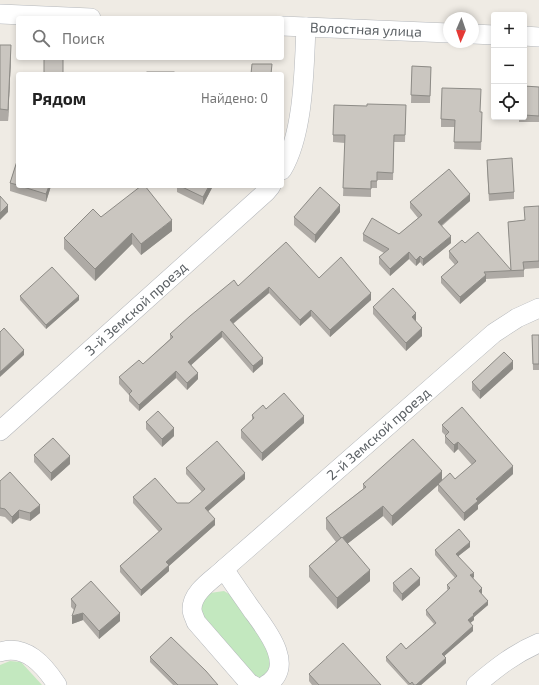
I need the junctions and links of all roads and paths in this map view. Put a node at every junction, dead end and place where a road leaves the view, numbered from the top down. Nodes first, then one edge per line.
1 (0, 14) edge
2 (46, 16) edge
3 (284, 26) edge
4 (306, 27) junction
5 (443, 33) edge
6 (479, 34) edge
7 (491, 35) edge
8 (527, 36) edge
9 (539, 37) edge
10 (284, 166) edge
11 (269, 188) edge
12 (539, 308) edge
13 (0, 431) edge
14 (224, 569) junction
15 (539, 643) edge
16 (0, 652) edge
17 (57, 685) edge
18 (253, 685) edge
19 (266, 685) edge
20 (476, 685) edge

1 - 2 street
3 - 4 street, Волостная улица
4 - 5 street, Волостная улица
4 - 10 street
6 - 7 street
8 - 9 street
11 - 13 street, 3-й Земской проезд
12 - 14 street, 2-й Земской проезд
14 - 18 street, 2-й Земской проезд
14 - 19 street
15 - 20 street
16 - 17 street

